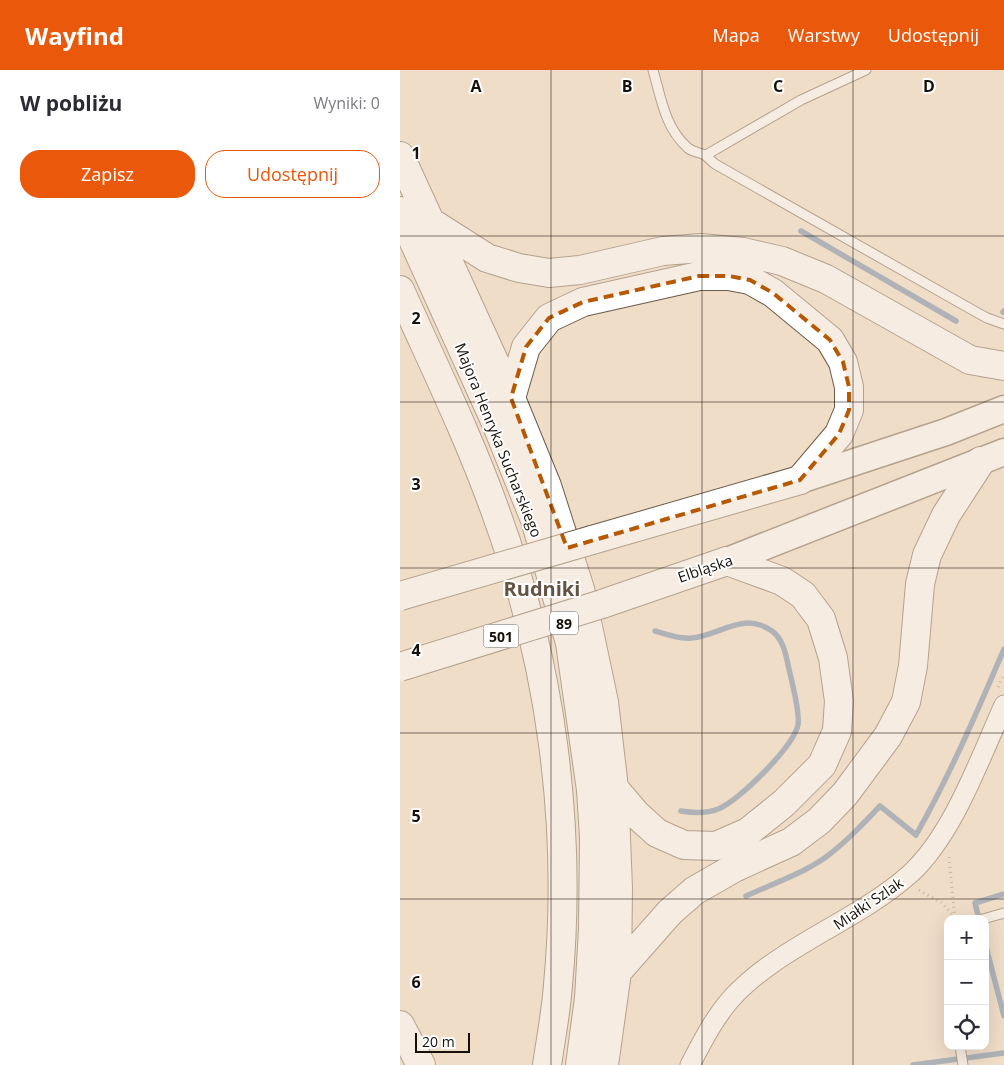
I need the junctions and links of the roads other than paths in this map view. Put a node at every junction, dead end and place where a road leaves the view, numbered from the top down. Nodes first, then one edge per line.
1 (653, 70) edge
2 (866, 70) edge
3 (706, 155) junction
4 (400, 156) edge
5 (400, 211) edge
6 (429, 221) junction
7 (400, 290) edge
8 (1004, 324) edge
9 (1004, 366) edge
10 (511, 398) junction
11 (1004, 409) edge
12 (992, 457) edge
13 (800, 480) junction
14 (727, 561) junction
15 (400, 596) edge
16 (400, 667) edge
17 (1000, 699) edge
18 (614, 788) junction
19 (1004, 913) edge
20 (989, 918) edge
21 (616, 972) junction
22 (400, 1025) edge
23 (960, 1050) edge
24 (421, 1065) edge
25 (547, 1065) edge
26 (580, 1065) edge
27 (604, 1065) edge
28 (690, 1065) edge
29 (962, 1065) edge

1 - 3 lane
2 - 3 lane
3 - 8 lane
4 - 6 main road
5 - 26 main road, Majora Henryka Sucharskiego / 89
6 - 9 main road
6 - 10 main road
7 - 25 main road, Majora Henryka Sucharskiego / 89
10 - 13 main road
10 - 18 main road
11 - 13 main road
12 - 14 main road, Elbląska / 501
12 - 21 main road
13 - 15 main road, bridge
14 - 16 main road, Elbląska / 501, bridge
14 - 18 main road
17 - 28 street, Miałki Szlak
18 - 21 main road
19 - 20 lane
21 - 27 main road
22 - 24 main road
23 - 29 lane

